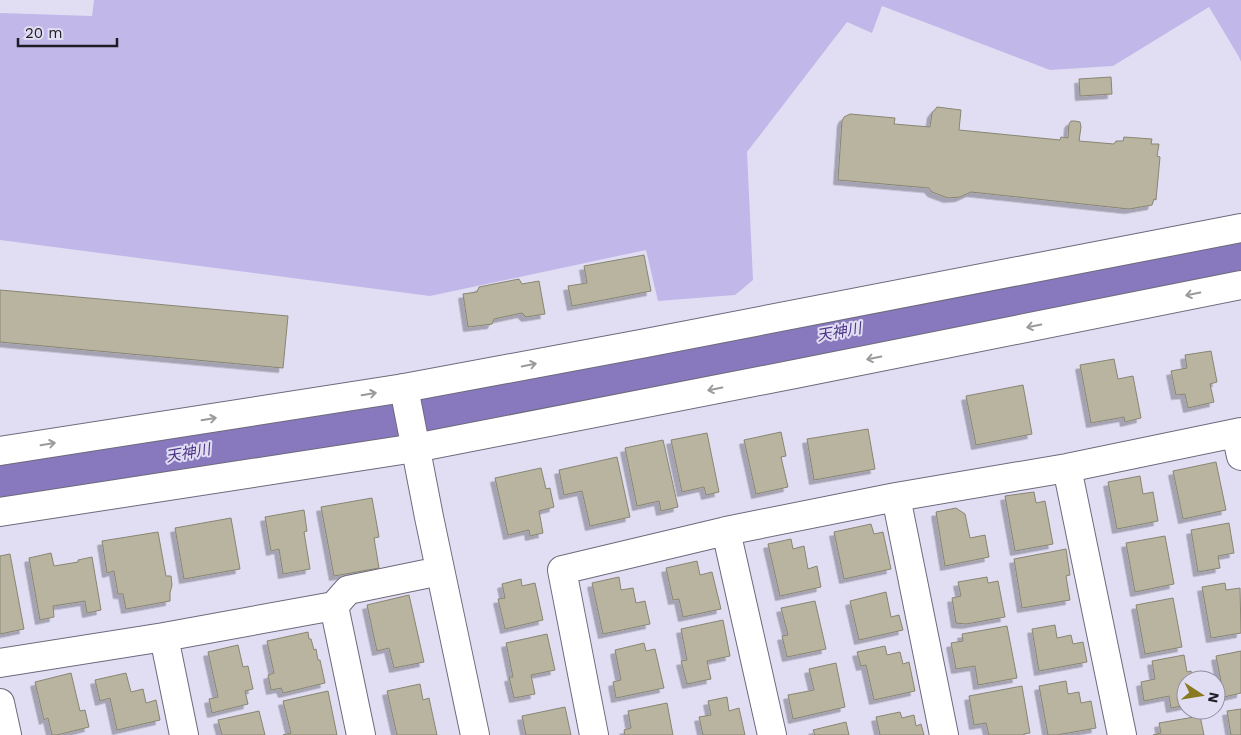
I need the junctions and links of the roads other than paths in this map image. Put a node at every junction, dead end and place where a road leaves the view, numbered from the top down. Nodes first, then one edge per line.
1 (1241, 228) edge
2 (1241, 285) edge
3 (404, 388) junction
4 (1239, 440) edge
5 (415, 448) junction
6 (0, 452) edge
7 (1067, 468) junction
8 (896, 497) junction
9 (0, 512) edge
10 (726, 531) junction
11 (440, 571) junction
12 (334, 606) junction
13 (164, 637) junction
14 (0, 663) edge
15 (0, 703) edge
16 (7, 735) edge
17 (184, 735) edge
18 (361, 735) edge
19 (474, 735) edge
20 (594, 735) edge
21 (772, 735) edge
22 (944, 735) edge
23 (1122, 735) edge

3 -> 1 street
2 -> 5 street
3 - 5 street
6 -> 3 street
4 - 7 street
5 - 9 street
5 - 11 street
7 - 8 street
7 - 23 street
8 - 10 street
8 - 22 street
10 - 20 street
10 - 21 street
11 - 12 street
11 - 19 street
12 - 13 street
12 - 18 street
13 - 14 street
13 - 17 street
15 - 16 street

